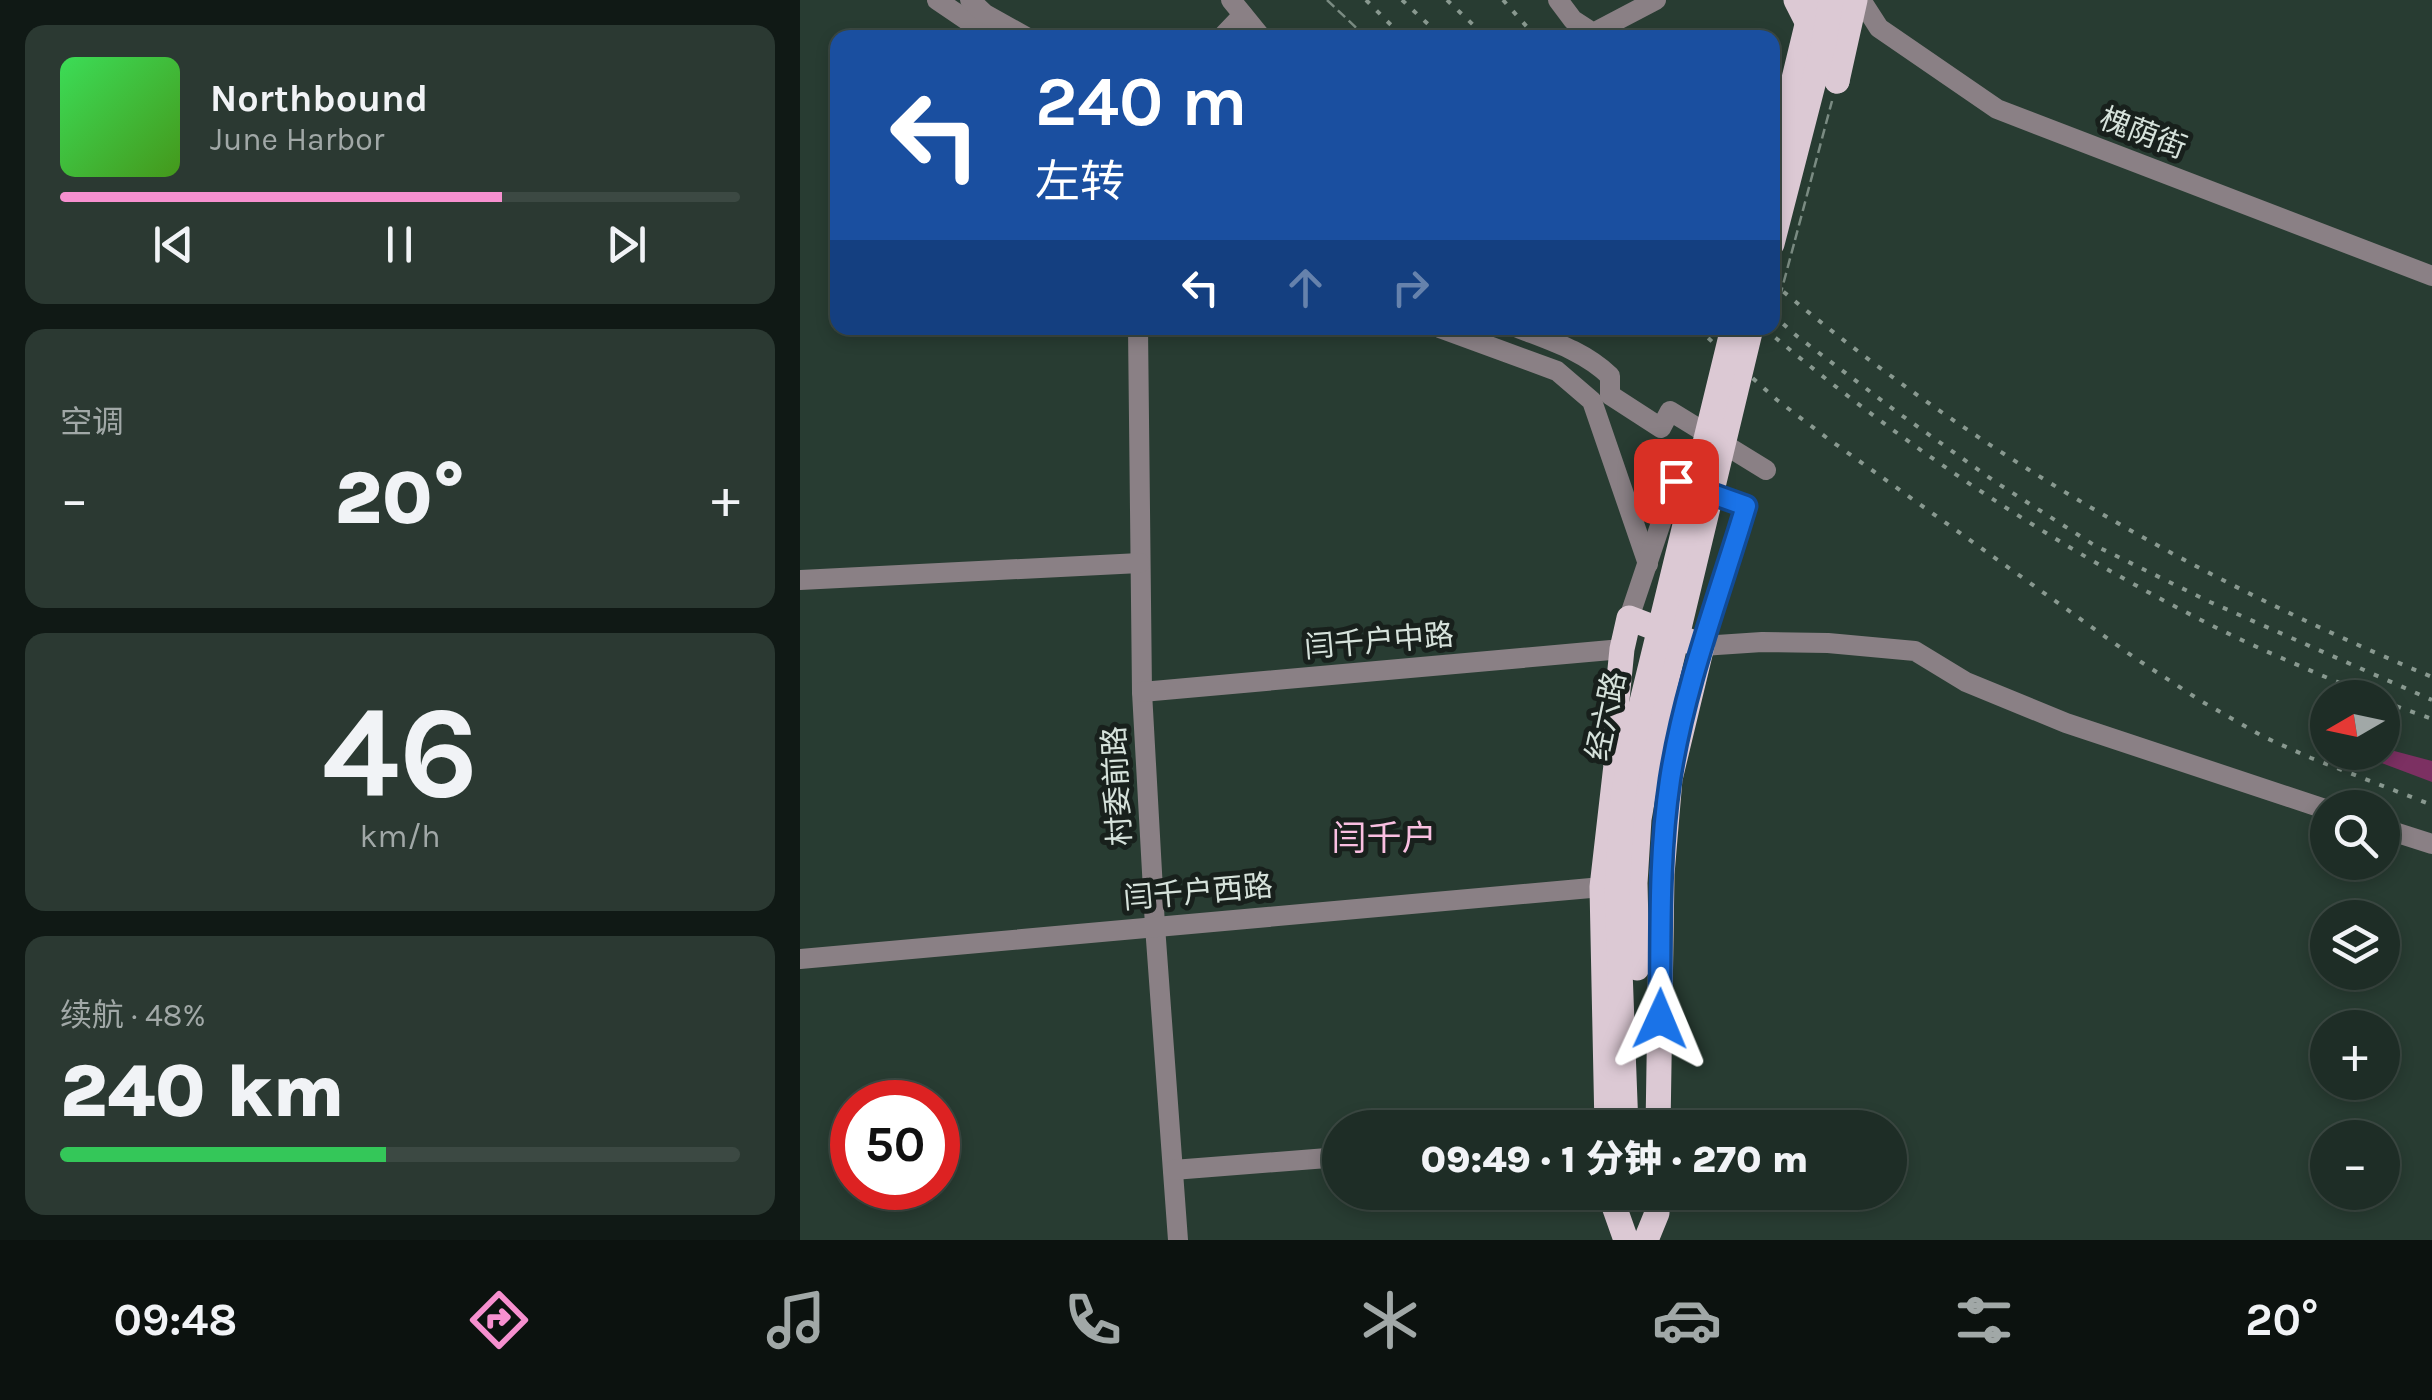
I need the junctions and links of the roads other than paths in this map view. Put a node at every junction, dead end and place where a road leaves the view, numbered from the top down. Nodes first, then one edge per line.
1 (937, 0) edge
2 (970, 0) edge
3 (1558, 0) edge
4 (1656, 0) edge
5 (1796, 0) edge
6 (1813, 0) edge
7 (1831, 0) edge
8 (1858, 0) edge
9 (1237, 7) edge
10 (980, 30) edge
11 (1014, 30) edge
12 (1225, 30) edge
13 (1256, 30) edge
14 (1588, 30) edge
15 (1599, 30) edge
16 (1780, 137) edge
17 (1780, 213) edge
18 (2432, 276) edge
19 (1138, 335) edge
20 (1459, 335) edge
21 (1536, 335) edge
22 (1731, 335) edge
23 (1749, 335) edge
24 (1575, 386) junction
25 (1610, 395) junction
26 (1766, 470) dead end
27 (1140, 563) junction
28 (1648, 564) junction
29 (800, 580) edge
30 (1629, 618) junction
31 (1702, 646) junction
32 (1622, 649) junction
33 (1142, 692) junction
34 (2310, 804) edge
35 (2400, 834) edge
36 (2432, 844) edge
37 (1602, 887) junction
38 (1154, 926) junction
39 (800, 958) edge
40 (1607, 1110) edge
41 (1625, 1110) edge
42 (1642, 1110) edge
43 (1658, 1110) edge
44 (1322, 1158) edge
45 (1172, 1170) junction
46 (1632, 1210) edge
47 (1639, 1210) edge
48 (1178, 1240) edge
49 (1626, 1240) edge
50 (1645, 1240) edge

1 - 10 street
2 - 11 street
3 - 14 street
4 - 15 street
5 - 8 main road
6 - 16 main road, bridge
7 - 17 main road, bridge
8 - 18 street, 槐荫街
9 - 12 street
9 - 13 street
19 - 27 street, 村委前路
20 - 24 street
21 - 25 street
22 - 41 main road, 经六路, bridge
23 - 42 main road, 经六路, bridge
24 - 25 street
24 - 28 street
25 - 26 street
27 - 29 street
27 - 33 street, 村委前路
28 - 30 street
28 - 31 street
30 - 31 main road
30 - 32 main road
31 - 34 street
31 - 43 main road
32 - 33 street, 闫千户中路
32 - 37 main road
33 - 38 street, 村委前路
35 - 36 street
37 - 38 street, 闫千户西路
37 - 40 main road
38 - 39 street, 闫千户西路
38 - 45 street, 村委前路
44 - 45 street
45 - 48 street, 村委前路
46 - 49 main road
47 - 50 main road

